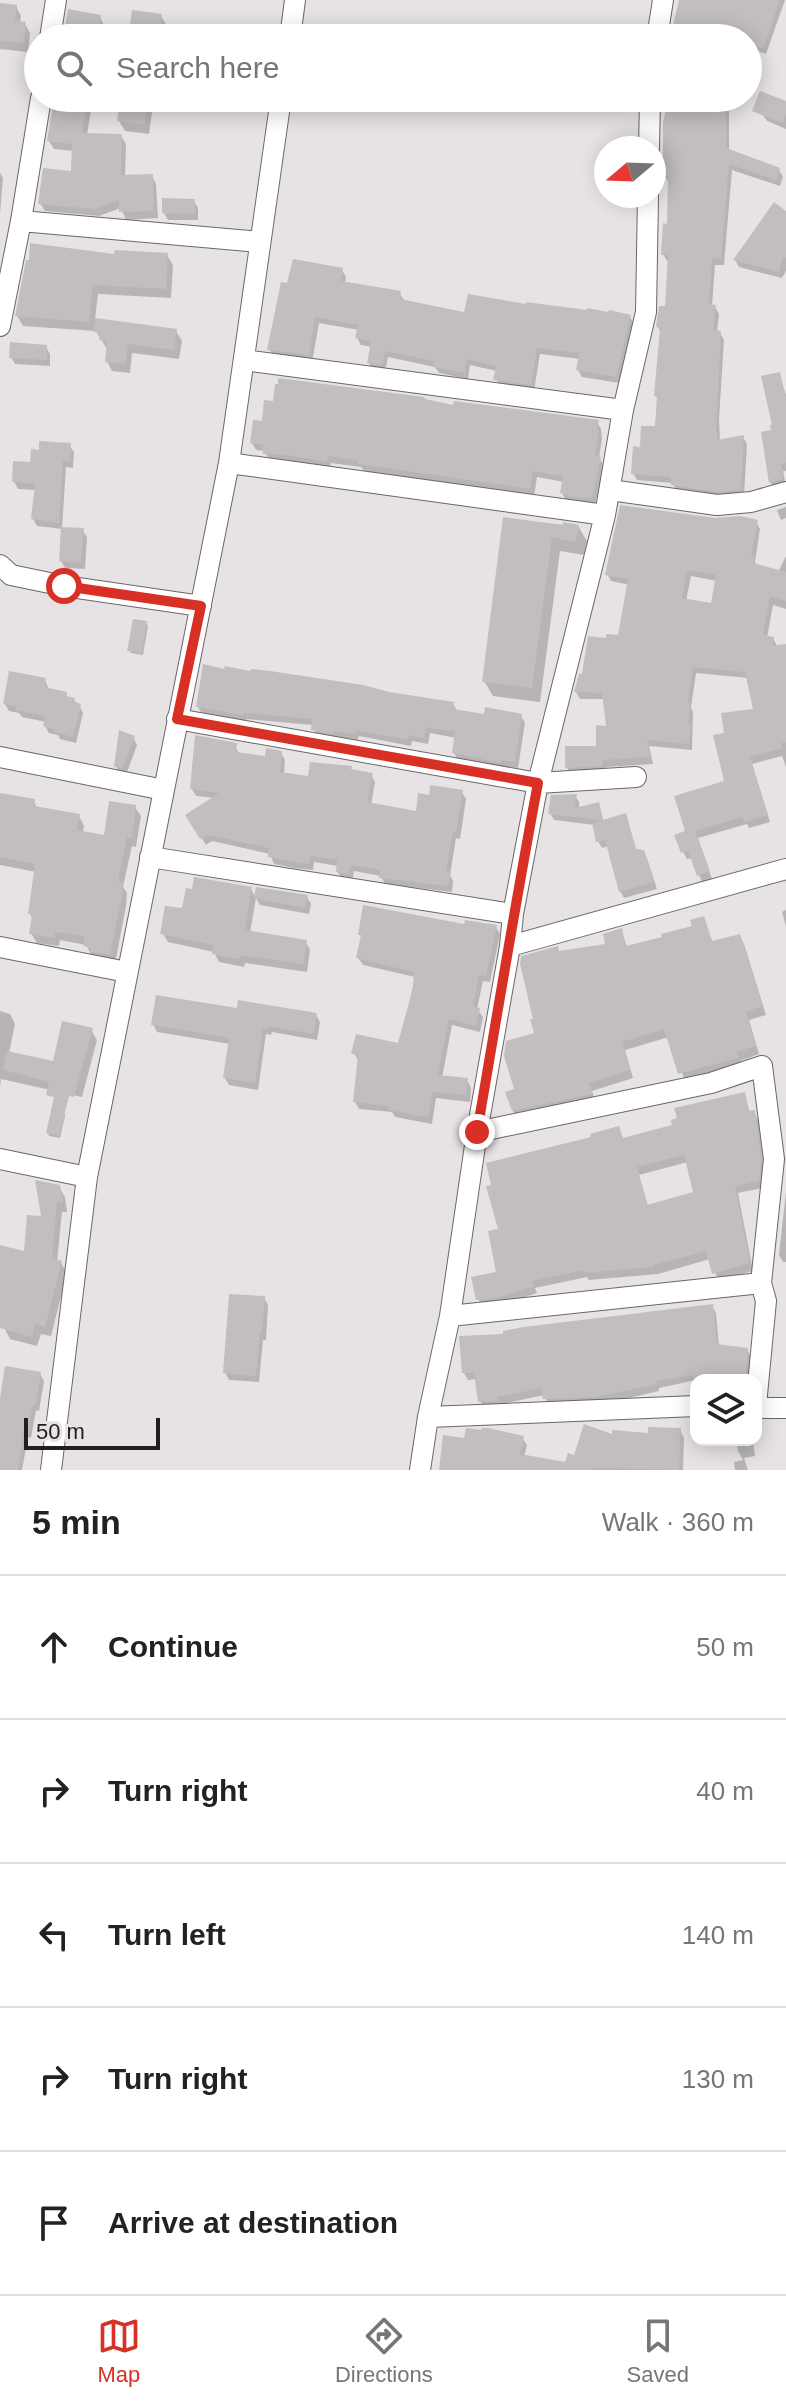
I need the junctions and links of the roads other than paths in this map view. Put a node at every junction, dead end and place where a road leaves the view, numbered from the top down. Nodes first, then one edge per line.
1 (56, 0) edge
2 (295, 0) edge
3 (663, 0) edge
4 (52, 24) edge
5 (292, 24) edge
6 (659, 24) edge
7 (39, 112) edge
8 (279, 112) edge
9 (650, 112) edge
10 (649, 136) edge
11 (648, 208) edge
12 (21, 221) junction
13 (260, 242) junction
14 (0, 326) edge
15 (244, 360) junction
16 (623, 410) junction
17 (229, 463) junction
18 (610, 490) junction
19 (786, 492) edge
20 (605, 515) junction
21 (0, 565) edge
22 (201, 606) junction
23 (177, 719) junction
24 (0, 757) edge
25 (636, 777) dead end
26 (538, 783) junction
27 (164, 790) junction
28 (150, 857) junction
29 (786, 869) edge
30 (513, 914) junction
31 (510, 946) junction
32 (0, 947) edge
33 (127, 972) junction
34 (477, 1132) junction
35 (0, 1159) edge
36 (87, 1177) junction
37 (761, 1283) junction
38 (450, 1316) junction
39 (759, 1374) edge
40 (690, 1406) edge
41 (762, 1406) edge
42 (786, 1408) edge
43 (428, 1417) junction
44 (51, 1470) edge
45 (420, 1470) edge

1 - 4 street
2 - 5 street
3 - 6 street
7 - 12 street
8 - 13 street
9 - 10 street
11 - 16 street
12 - 13 street
12 - 14 street
13 - 15 street
15 - 16 street
15 - 17 street
16 - 18 street
17 - 20 street
17 - 22 street
18 - 19 street
18 - 20 street
20 - 26 street
21 - 22 street
22 - 23 street
23 - 26 street
23 - 27 street
24 - 27 street
25 - 26 street
26 - 30 street
27 - 28 street
28 - 30 street
28 - 33 street
29 - 31 street
30 - 31 street
31 - 34 street
32 - 33 street
33 - 36 street
34 - 37 street
34 - 38 street
35 - 36 street
36 - 44 street
37 - 38 street
37 - 39 street
38 - 43 street
40 - 43 street
41 - 42 street
43 - 45 street

